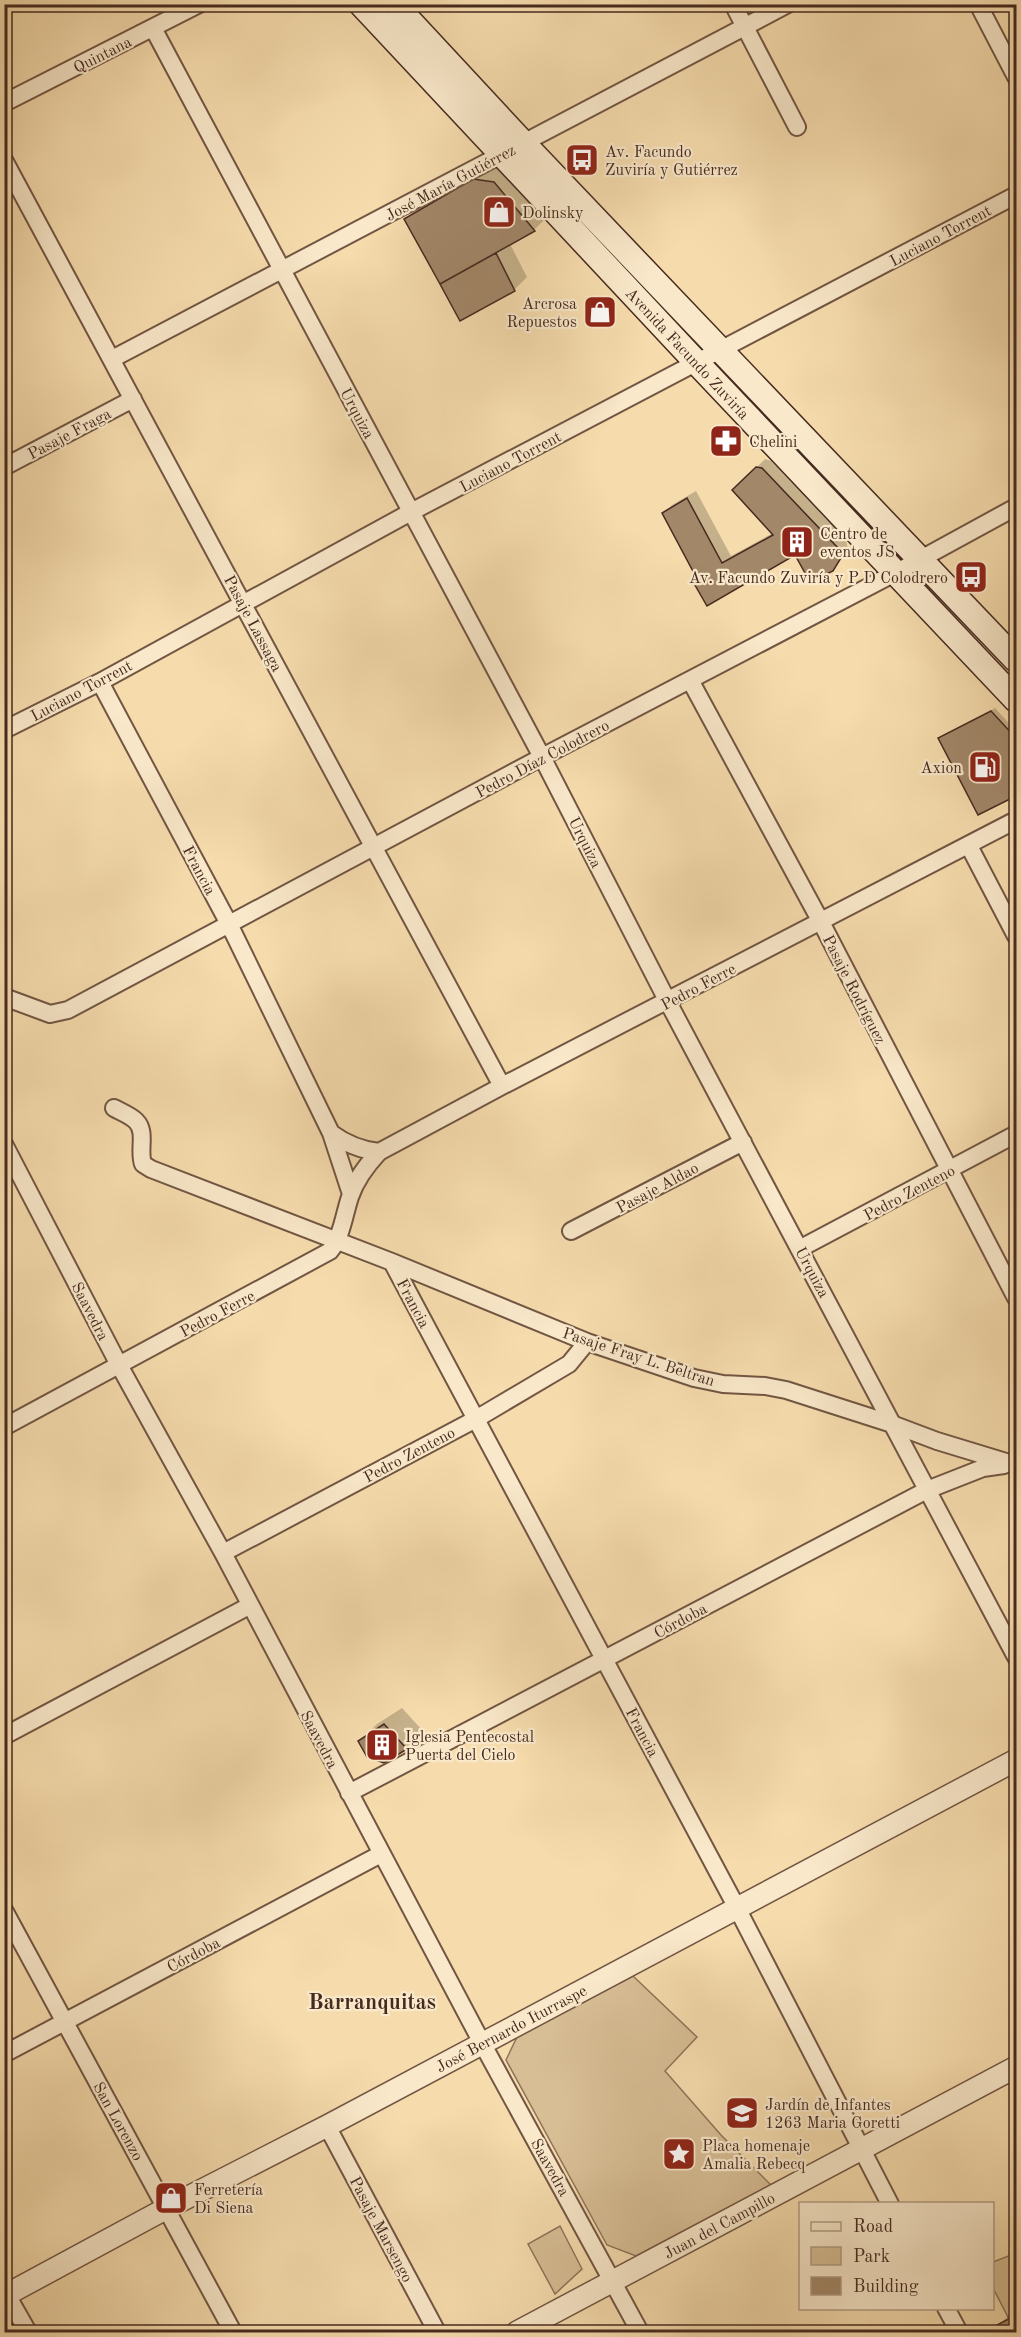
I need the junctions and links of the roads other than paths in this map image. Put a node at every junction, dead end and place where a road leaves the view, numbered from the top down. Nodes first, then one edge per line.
1 (199, 4) edge
2 (361, 4) edge
3 (394, 4) edge
4 (733, 4) edge
5 (788, 4) edge
6 (978, 4) edge
7 (745, 27) junction
8 (153, 28) junction
9 (1017, 77) edge
10 (4, 103) edge
11 (797, 127) dead end
12 (513, 150) junction
13 (4, 160) edge
14 (1017, 195) edge
15 (282, 270) junction
16 (720, 350) junction
17 (112, 359) junction
18 (697, 363) junction
19 (134, 399) junction
20 (4, 467) edge
21 (1017, 507) edge
22 (411, 512) junction
23 (919, 560) junction
24 (897, 572) junction
25 (243, 603) junction
26 (1017, 660) edge
27 (690, 680) junction
28 (100, 682) junction
29 (1017, 700) edge
30 (4, 730) edge
31 (542, 757) junction
32 (1017, 820) edge
33 (969, 846) junction
34 (375, 847) junction
35 (820, 922) junction
36 (229, 924) junction
37 (1017, 936) edge
38 (4, 997) edge
39 (668, 1002) junction
40 (502, 1086) junction
41 (114, 1108) dead end
42 (331, 1133) junction
43 (1017, 1134) edge
44 (743, 1142) junction
45 (4, 1144) edge
46 (379, 1152) junction
47 (949, 1171) junction
48 (351, 1194) junction
49 (571, 1231) dead end
50 (337, 1243) junction
51 (801, 1248) junction
52 (392, 1262) junction
53 (1017, 1298) edge
54 (587, 1342) junction
55 (119, 1365) junction
56 (476, 1419) junction
57 (892, 1424) junction
58 (4, 1426) edge
59 (1015, 1464) edge
60 (927, 1490) junction
61 (223, 1553) junction
62 (249, 1606) junction
63 (1017, 1657) edge
64 (604, 1660) junction
65 (4, 1736) edge
66 (1017, 1760) edge
67 (349, 1793) junction
68 (381, 1854) junction
69 (737, 1908) junction
70 (4, 1910) edge
71 (65, 2022) junction
72 (482, 2043) junction
73 (4, 2054) edge
74 (1017, 2067) edge
75 (327, 2126) junction
76 (861, 2148) junction
77 (889, 2202) edge
78 (167, 2208) junction
79 (614, 2281) junction
80 (6, 2295) edge
81 (947, 2310) edge
82 (28, 2332) edge
83 (233, 2332) edge
84 (437, 2332) edge
85 (517, 2332) edge
86 (640, 2332) edge
87 (959, 2332) edge

1 - 8 street, Quintana
2 - 12 main road, Avenida Facundo Zuviría
3 - 12 main road, Avenida Facundo Zuviría
4 - 7 street
5 - 7 street, José María Gutiérrez
6 - 9 street
7 - 11 street
7 - 12 street, José María Gutiérrez
8 - 10 street, Quintana
8 - 15 street, Urquiza
12 - 15 street, José María Gutiérrez
12 - 16 main road, Avenida Facundo Zuviría
12 - 18 main road, Avenida Facundo Zuviría
13 - 17 street, Pasaje Lassaga
14 - 16 street, Luciano Torrent
15 - 17 street, José María Gutiérrez
15 - 22 street, Urquiza
16 - 18 street, Luciano Torrent
16 - 23 main road, Avenida Facundo Zuviría
17 - 19 street, Pasaje Lassaga
18 - 22 street, Luciano Torrent
18 - 24 main road, Avenida Facundo Zuviría
19 - 20 street, Pasaje Fraga
19 - 25 street, Pasaje Lassaga
21 - 23 street, Pedro Díaz Colodrero
22 - 25 street, Luciano Torrent
22 - 31 street, Urquiza
23 - 24 street, Pedro Díaz Colodrero
23 - 26 main road, Avenida Facundo Zuviría
24 - 27 street, Pedro Díaz Colodrero
24 - 29 main road, Avenida Facundo Zuviría
25 - 28 street, Luciano Torrent
25 - 34 street, Pasaje Lassaga
27 - 31 street, Pedro Díaz Colodrero
27 - 35 street, Pasaje Rodríguez
28 - 30 street, Luciano Torrent
28 - 36 street, Francia
31 - 34 street, Pedro Díaz Colodrero
31 - 39 street, Urquiza
32 - 33 street, Pedro Ferre
33 - 35 street, Pedro Ferre
33 - 37 street
34 - 36 street, Pedro Díaz Colodrero
34 - 40 street, Pasaje Lassaga
35 - 39 street, Pedro Ferre
35 - 47 street, Pasaje Rodríguez
36 - 38 street, Pedro Díaz Colodrero
36 - 42 street, Francia
39 - 40 street, Pedro Ferre
39 - 44 street, Urquiza
40 - 46 street, Pedro Ferre
41 - 50 street, Pasaje Fray L. Beltran
42 - 46 street
42 - 48 street, Francia
43 - 47 street, Pedro Zenteno
44 - 49 street, Pasaje Aldao
44 - 51 street, Urquiza
45 - 55 street, Saavedra
46 - 48 street, Pedro Ferre
47 - 51 street, Pedro Zenteno
47 - 53 street, Pasaje Rodríguez
48 - 50 street, Pedro Ferre
50 - 52 street, Pasaje Fray L. Beltran
50 - 55 street, Pedro Ferre
51 - 57 street, Urquiza
52 - 54 street, Pasaje Fray L. Beltran
52 - 56 street, Francia
54 - 56 street, Pedro Zenteno
54 - 57 street, Pasaje Fray L. Beltran
55 - 58 street, Pedro Ferre
55 - 61 street, Saavedra
56 - 61 street, Pedro Zenteno
56 - 64 street, Francia
57 - 59 street, Pasaje Fray L. Beltran
57 - 60 street, Urquiza
59 - 60 street, Córdoba
60 - 63 street, Urquiza
60 - 64 street, Córdoba
61 - 62 street, Saavedra
62 - 65 street
62 - 67 street, Saavedra
64 - 67 street, Córdoba
64 - 69 street, Francia
66 - 69 street, José Bernardo Iturraspe
67 - 68 street, Saavedra
68 - 71 street, Córdoba
68 - 72 street, Saavedra
69 - 72 street, José Bernardo Iturraspe
69 - 76 street, Francia
70 - 71 street, San Lorenzo
71 - 73 street, Córdoba
71 - 78 street, San Lorenzo
72 - 75 street, José Bernardo Iturraspe
72 - 79 street, Saavedra
74 - 76 street, Juan del Campillo
75 - 78 street, José Bernardo Iturraspe
75 - 84 street, Pasaje Marsengo
76 - 77 street, Francia
76 - 79 street, Juan del Campillo
78 - 80 street, José Bernardo Iturraspe
78 - 83 street, San Lorenzo
79 - 85 street, Juan del Campillo
79 - 86 street, Saavedra
80 - 82 street
81 - 87 street

